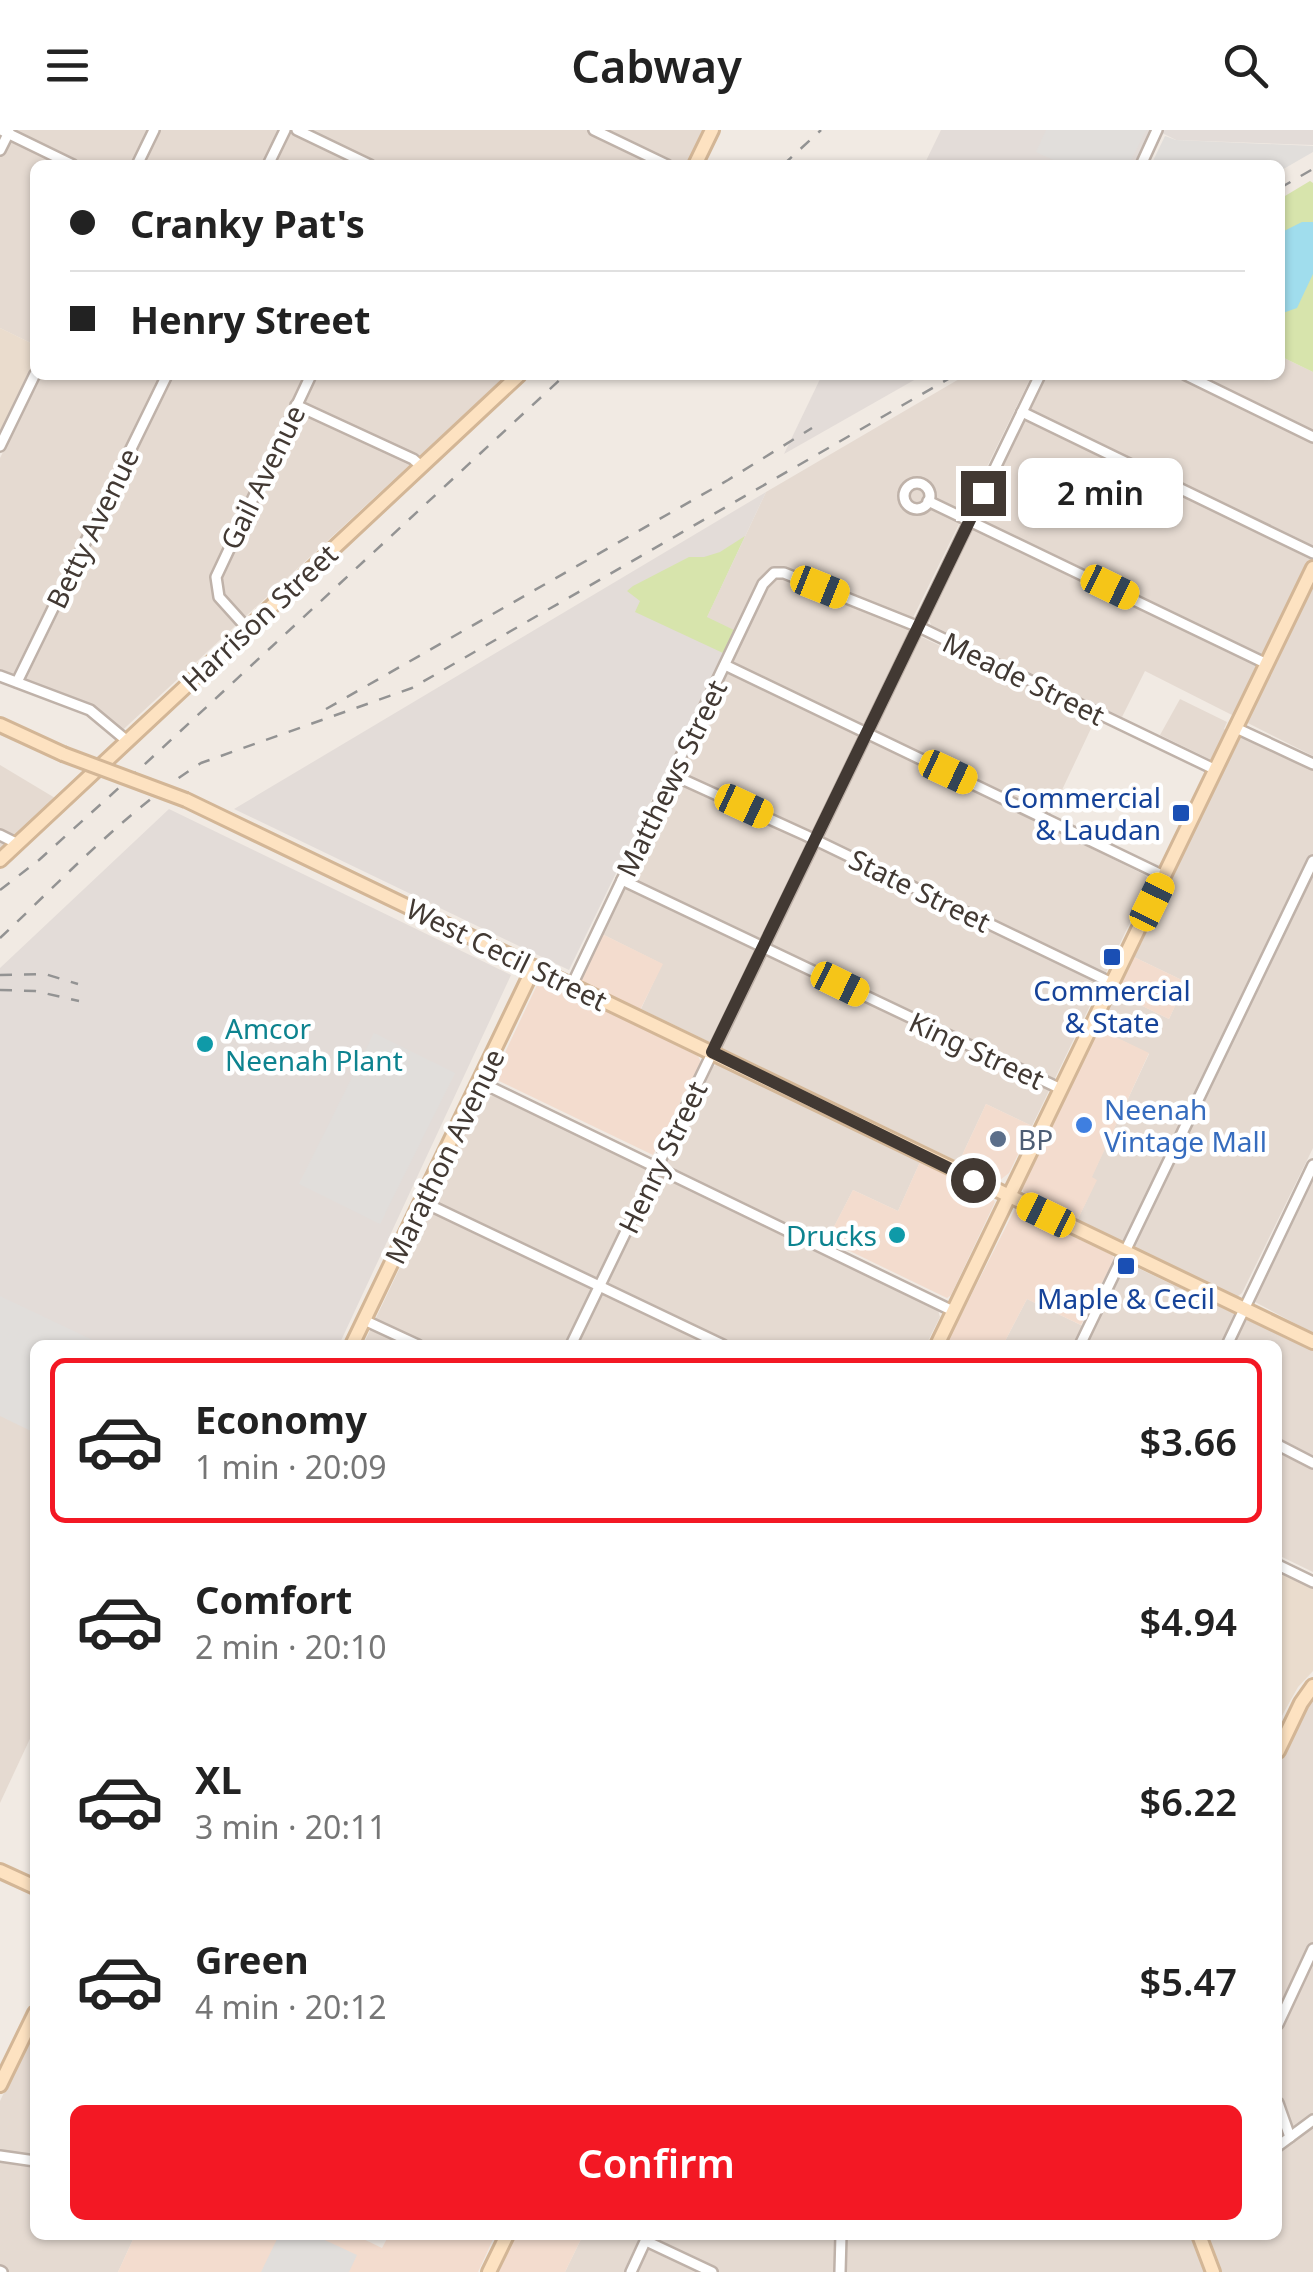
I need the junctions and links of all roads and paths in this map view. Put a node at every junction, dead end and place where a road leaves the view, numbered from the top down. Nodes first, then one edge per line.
1 (154, 130) edge
2 (285, 130) edge
3 (298, 130) edge
4 (594, 130) edge
5 (712, 130) edge
6 (1157, 130) edge
7 (6, 131) edge
8 (0, 150) edge
9 (63, 160) edge
10 (139, 160) edge
11 (270, 160) edge
12 (360, 160) edge
13 (657, 160) edge
14 (697, 160) edge
15 (1143, 160) edge
16 (32, 380) edge
17 (164, 380) edge
18 (308, 380) edge
19 (509, 380) edge
20 (1038, 380) edge
21 (1196, 380) edge
22 (296, 405) junction
23 (1022, 412) junction
24 (1313, 436) edge
25 (0, 446) edge
26 (421, 466) junction
27 (928, 501) dead end
28 (970, 520) junction
29 (1313, 552) edge
30 (1313, 568) edge
31 (774, 573) joint
32 (919, 627) junction
33 (247, 628) junction
34 (1267, 664) junction
35 (725, 665) junction
36 (0, 676) edge
37 (16, 682) junction
38 (0, 725) edge
39 (1236, 728) junction
40 (867, 734) junction
41 (126, 740) junction
42 (1313, 764) edge
43 (1216, 770) junction
44 (672, 775) junction
45 (0, 835) edge
46 (816, 840) junction
47 (18, 844) junction
48 (0, 860) edge
49 (1313, 861) edge
50 (1164, 876) junction
51 (622, 880) junction
52 (764, 948) junction
53 (534, 967) junction
54 (1112, 983) junction
55 (572, 985) junction
56 (712, 1052) junction
57 (480, 1082) junction
58 (1060, 1090) junction
59 (1313, 1165) edge
60 (657, 1167) junction
61 (1009, 1197) junction
62 (423, 1202) junction
63 (1124, 1252) junction
64 (600, 1286) junction
65 (1244, 1309) junction
66 (953, 1311) junction
67 (364, 1320) junction
68 (354, 1340) edge
69 (407, 1340) edge
70 (573, 1340) edge
71 (712, 1340) edge
72 (939, 1340) edge
73 (1082, 1340) edge
74 (1229, 1340) edge
75 (1313, 1342) edge
76 (1282, 1448) edge
77 (1313, 1462) edge
78 (1282, 1567) edge
79 (1313, 1582) edge
80 (1313, 1686) edge
81 (1282, 1745) edge
82 (0, 1871) edge
83 (30, 1885) edge
84 (1313, 1950) edge
85 (1282, 2016) edge
86 (30, 2023) edge
87 (0, 2084) edge
88 (1282, 2114) edge
89 (1313, 2120) edge
90 (1290, 2136) junction
91 (1282, 2143) edge
92 (0, 2156) edge
93 (30, 2160) edge
94 (505, 2240) edge
95 (646, 2240) edge
96 (651, 2240) edge
97 (841, 2240) edge
98 (1201, 2240) edge
99 (490, 2272) edge
100 (631, 2272) edge
101 (712, 2272) edge
102 (840, 2272) edge
103 (1213, 2272) edge

1 - 10 street
2 - 11 street
3 - 12 street
4 - 13 street
5 - 14 main road
6 - 15 street
7 - 8 street
7 - 9 street
16 - 25 street
17 - 37 street, Betty Avenue
18 - 22 street, Gail Avenue
19 - 26 main road, Harrison Street
20 - 23 street, Henry Street
21 - 24 street
22 - 26 street
22 - 33 street, Gail Avenue
23 - 28 street, Henry Street
23 - 29 street
26 - 33 main road, Harrison Street
27 - 28 street
28 - 32 street, Henry Street
28 - 34 street
30 - 34 main road
31 - 32 street, Meade Street
31 - 35 street, Matthews Street
32 - 40 street, Henry Street
32 - 43 street, Meade Street
33 - 41 main road, Harrison Street
34 - 39 main road
35 - 40 street
35 - 44 street, Matthews Street
36 - 37 street
37 - 41 street
38 - 53 main road, West Cecil Street, bridge
39 - 42 street
39 - 43 main road
40 - 46 street, Henry Street
40 - 50 street
41 - 47 main road, Harrison Street
43 - 50 main road
44 - 46 street, State Street
44 - 51 street, Matthews Street
45 - 47 street
46 - 52 street, Henry Street
46 - 54 street, State Street
47 - 48 main road, Harrison Street
49 - 63 street
50 - 54 main road
51 - 52 street, King Street
51 - 55 street, Matthews Street
52 - 56 street, Henry Street
52 - 58 street, King Street
53 - 55 main road, West Cecil Street
53 - 57 main road, Marathon Avenue
54 - 58 main road
55 - 56 main road, West Cecil Street
56 - 60 street, Henry Street
56 - 61 main road, West Cecil Street
57 - 60 street
57 - 62 main road, Marathon Avenue
58 - 61 main road
59 - 65 street
60 - 64 street, Henry Street
60 - 66 street
61 - 63 main road, West Cecil Street
61 - 66 main road
62 - 64 street
62 - 67 main road, Marathon Avenue
63 - 65 main road, West Cecil Street
63 - 73 street
64 - 70 street, Henry Street
64 - 71 street
65 - 74 street
65 - 75 main road, West Cecil Street
66 - 72 main road
67 - 68 main road, Marathon Avenue
67 - 69 street
76 - 77 street
78 - 79 street
80 - 81 main road
82 - 83 main road
84 - 85 street
86 - 87 main road
88 - 90 street
89 - 90 street
90 - 91 street
92 - 93 street
94 - 99 main road
95 - 100 street
96 - 101 street
97 - 102 street
98 - 103 main road

